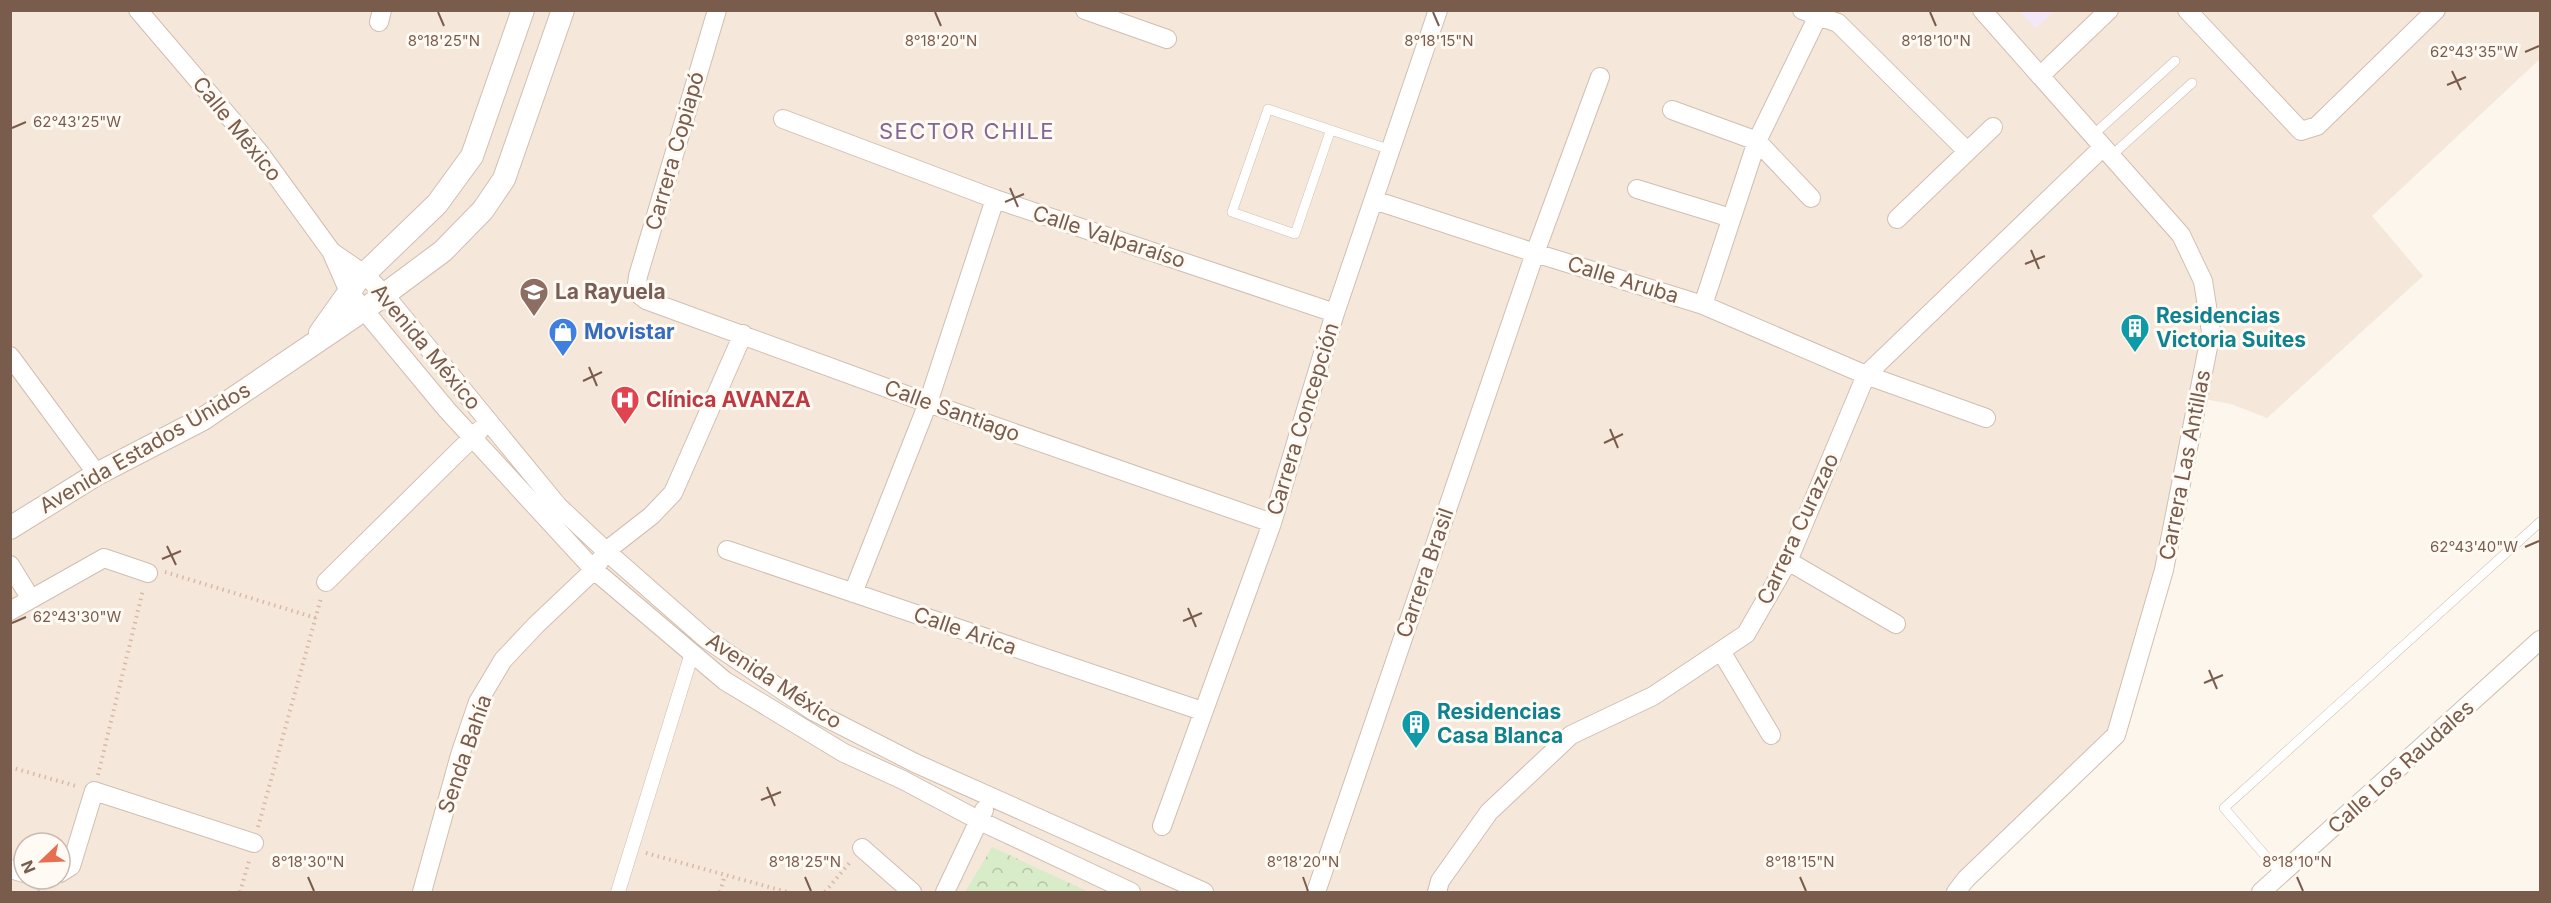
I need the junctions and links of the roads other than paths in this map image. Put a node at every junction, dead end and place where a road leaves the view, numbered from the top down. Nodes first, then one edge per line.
1 (138, 10) edge
2 (523, 10) edge
3 (563, 10) edge
4 (717, 10) edge
5 (1085, 10) edge
6 (1438, 10) edge
7 (1982, 10) edge
8 (2109, 10) edge
9 (2187, 10) edge
10 (2436, 10) edge
11 (1810, 13) edge
12 (1167, 39) dead end
13 (2175, 61) dead end
14 (2040, 76) junction
15 (1600, 77) dead end
16 (2192, 83) dead end
17 (1672, 110) dead end
18 (783, 120) dead end
19 (1993, 127) dead end
20 (1330, 132) junction
21 (1757, 141) junction
22 (2102, 146) junction
23 (1391, 150) junction
24 (1967, 151) junction
25 (1637, 189) dead end
26 (1811, 198) dead end
27 (995, 199) junction
28 (1374, 200) junction
29 (1731, 218) junction
30 (1897, 219) dead end
31 (331, 251) junction
32 (1535, 254) junction
33 (364, 274) junction
34 (349, 292) junction
35 (636, 292) joint
36 (384, 294) junction
37 (1703, 305) junction
38 (365, 309) junction
39 (1335, 313) junction
40 (743, 334) junction
41 (309, 348) junction
42 (10, 356) edge
43 (1866, 375) junction
44 (928, 403) junction
45 (1986, 418) dead end
46 (489, 422) junction
47 (472, 438) junction
48 (97, 474) junction
49 (2541, 522) edge
50 (1272, 523) junction
51 (10, 528) edge
52 (727, 550) dead end
53 (606, 552) junction
54 (1788, 561) junction
55 (10, 565) edge
56 (594, 570) junction
57 (148, 573) road end
58 (326, 582) road end
59 (853, 593) junction
60 (31, 599) junction
61 (10, 611) edge
62 (1896, 624) dead end
63 (2541, 640) edge
64 (1721, 651) junction
65 (692, 653) junction
66 (1202, 711) junction
67 (1772, 735) dead end
68 (989, 797) junction
69 (980, 821) junction
70 (1162, 825) dead end
71 (254, 843) road end
72 (861, 848) road end
73 (72, 863) edge
74 (2282, 875) junction
75 (423, 892) edge
76 (618, 892) edge
77 (912, 892) edge
78 (945, 892) edge
79 (1131, 892) edge
80 (1204, 892) edge
81 (1316, 892) edge
82 (1437, 892) edge
83 (1956, 892) edge
84 (2261, 892) edge

1 - 31 street, Calle México
2 - 33 street, Avenida Estados Unidos
3 - 36 street, Avenida Estados Unidos
4 - 35 street, Carrera Copiapó
5 - 12 street
6 - 23 street, Carrera Concepción
7 - 14 street, Carrera Las Antillas
8 - 14 street
9 - 10 street
11 - 21 street
11 - 24 street
13 - 22 lane
14 - 22 street, Carrera Las Antillas
15 - 32 street, Carrera Brasil
16 - 22 lane
17 - 21 street
18 - 27 street, Calle Valparaíso
19 - 24 street
20 - 20 lane
20 - 23 lane
21 - 26 street
21 - 29 street
22 - 43 street
22 - 83 street, Carrera Las Antillas
23 - 28 street, Carrera Concepción
24 - 30 street
25 - 29 street
27 - 39 street, Calle Valparaíso
27 - 44 street
28 - 32 street, Calle Aruba
28 - 39 street, Carrera Concepción
29 - 37 street
31 - 33 street, Avenida México
31 - 34 street, Avenida México
32 - 37 street, Calle Aruba
32 - 81 street, Carrera Brasil
33 - 34 street, Avenida Estados Unidos
33 - 36 street, Avenida México
34 - 38 street, Avenida México
34 - 41 street, Avenida Estados Unidos
35 - 40 street, Calle Santiago
36 - 38 street, Avenida Estados Unidos
36 - 46 street, Avenida México
37 - 43 street, Calle Aruba
38 - 41 street, Avenida Estados Unidos
38 - 47 street, Avenida México
39 - 50 street, Carrera Concepción
40 - 44 street, Calle Santiago
40 - 53 street, Senda Bahía
41 - 48 street, Avenida Estados Unidos
42 - 48 street
43 - 45 street, Calle Aruba
43 - 54 street, Carrera Curazao
44 - 50 street, Calle Santiago
44 - 59 street
46 - 47 street
46 - 53 street, Avenida México
47 - 56 street, Avenida México
47 - 58 street
48 - 51 street, Avenida Estados Unidos
49 - 74 lane
50 - 66 street, Carrera Concepción
52 - 59 street, Calle Arica
53 - 56 street, Senda Bahía
53 - 68 street, Avenida México
54 - 62 street
54 - 64 street, Carrera Curazao
55 - 60 street
56 - 65 street, Avenida México
56 - 75 street, Senda Bahía
57 - 60 street
59 - 66 street, Calle Arica
60 - 61 street
63 - 74 street, Calle Los Raudales
64 - 67 street
64 - 82 street, Carrera Curazao
65 - 69 street, Avenida México
65 - 76 street
66 - 70 street, Carrera Concepción
68 - 69 street
68 - 80 street, Avenida México
69 - 78 street
69 - 79 street, Avenida México
71 - 73 street
72 - 77 street
74 - 84 street, Calle Los Raudales

